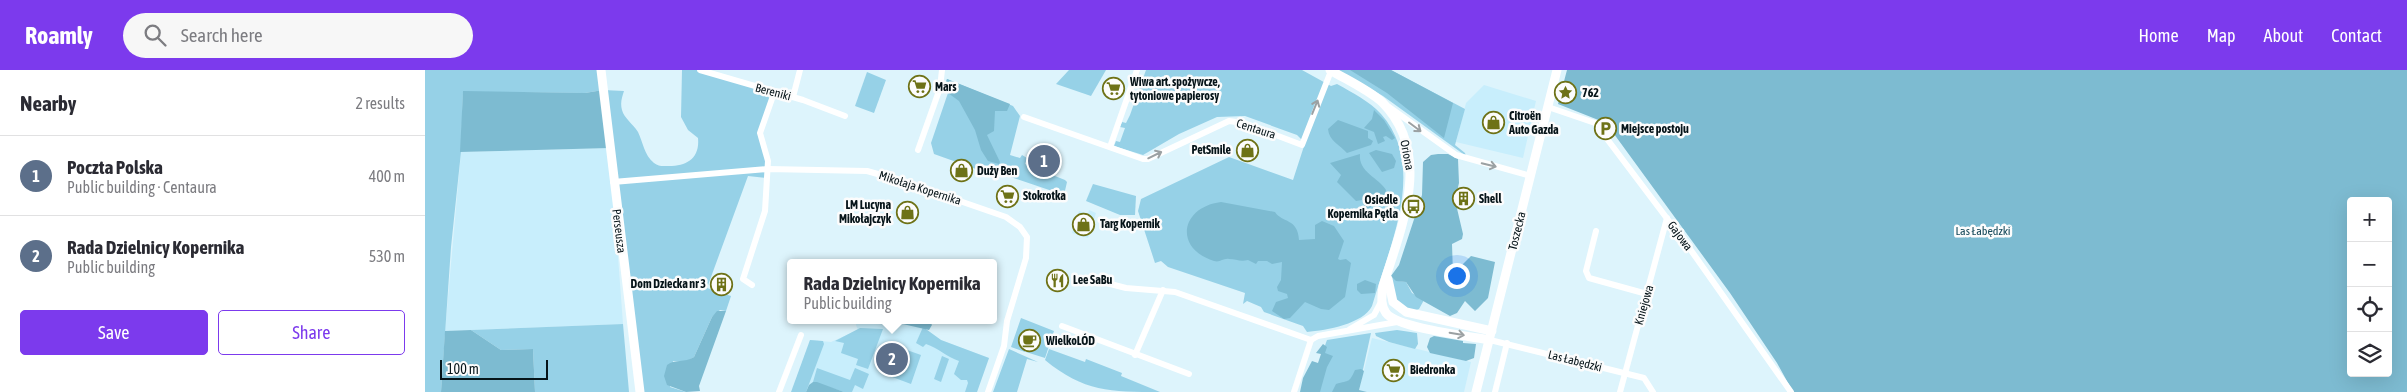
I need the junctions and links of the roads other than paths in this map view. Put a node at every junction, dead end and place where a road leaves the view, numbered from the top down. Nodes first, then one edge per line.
1 (601, 70) edge
2 (700, 70) edge
3 (800, 70) edge
4 (942, 70) edge
5 (1137, 70) edge
6 (1330, 70) edge
7 (1557, 70) edge
8 (774, 93) junction
9 (793, 98) junction
10 (1381, 102) junction
11 (1548, 106) junction
12 (845, 116) dead end
13 (1024, 117) dead end
14 (1110, 147) junction
15 (918, 150) dead end
16 (768, 169) junction
17 (1531, 176) junction
18 (613, 182) junction
19 (1667, 218) junction
20 (1595, 231) dead end
21 (1087, 278) dead end
22 (752, 285) dead end
23 (1163, 290) junction
24 (1647, 294) junction
25 (1390, 305) junction
26 (1374, 315) junction
27 (1424, 317) junction
28 (1390, 321) junction
29 (1062, 326) dead end
30 (1424, 328) junction
31 (1344, 331) junction
32 (801, 335) dead end
33 (1491, 335) junction
34 (1311, 340) junction
35 (1507, 344) junction
36 (1135, 355) junction
37 (1625, 373) junction
38 (1189, 374) dead end
39 (640, 392) edge
40 (779, 392) edge
41 (988, 392) edge
42 (1294, 392) edge
43 (1476, 392) edge
44 (1495, 392) edge
45 (1620, 392) edge
46 (1653, 392) edge
47 (1791, 392) edge

1 - 18 street, Perseusza
2 - 8 street, Bereniki
3 - 9 street
4 - 15 street
5 - 14 street
6 - 10 street, Oriona
14 -> 6 street, Centaura
7 - 11 street, Toszecka
8 - 9 street, Bereniki
8 - 16 street
9 - 12 street, Bereniki
10 -> 17 street
10 - 25 street, Oriona
11 - 17 street, Toszecka
11 - 19 street, Gajowa
13 - 14 street, Centaura
16 - 18 street, Mikołaja Kopernika
16 - 22 street
16 - 41 street, Mikołaja Kopernika
17 - 33 street, Toszecka
18 - 39 street, Perseusza
19 - 24 street, Kniejowa
19 - 47 street, Gajowa
20 - 24 street
21 - 23 street
23 - 34 street
23 - 36 street
24 - 37 street, Kniejowa
25 - 26 street
25 - 26 street
25 - 27 street
25 - 28 street
26 - 31 street
27 - 30 street
27 - 33 street
28 - 30 street
28 - 31 street
29 - 36 street
30 -> 33 street
31 - 34 street
32 - 40 street
33 - 35 street, Las Łabędzki
33 - 43 street, Toszecka
34 - 42 street
35 - 37 street, Las Łabędzki
35 - 44 street
36 - 38 street
37 - 45 street, Kniejowa
37 - 46 street, Las Łabędzki

